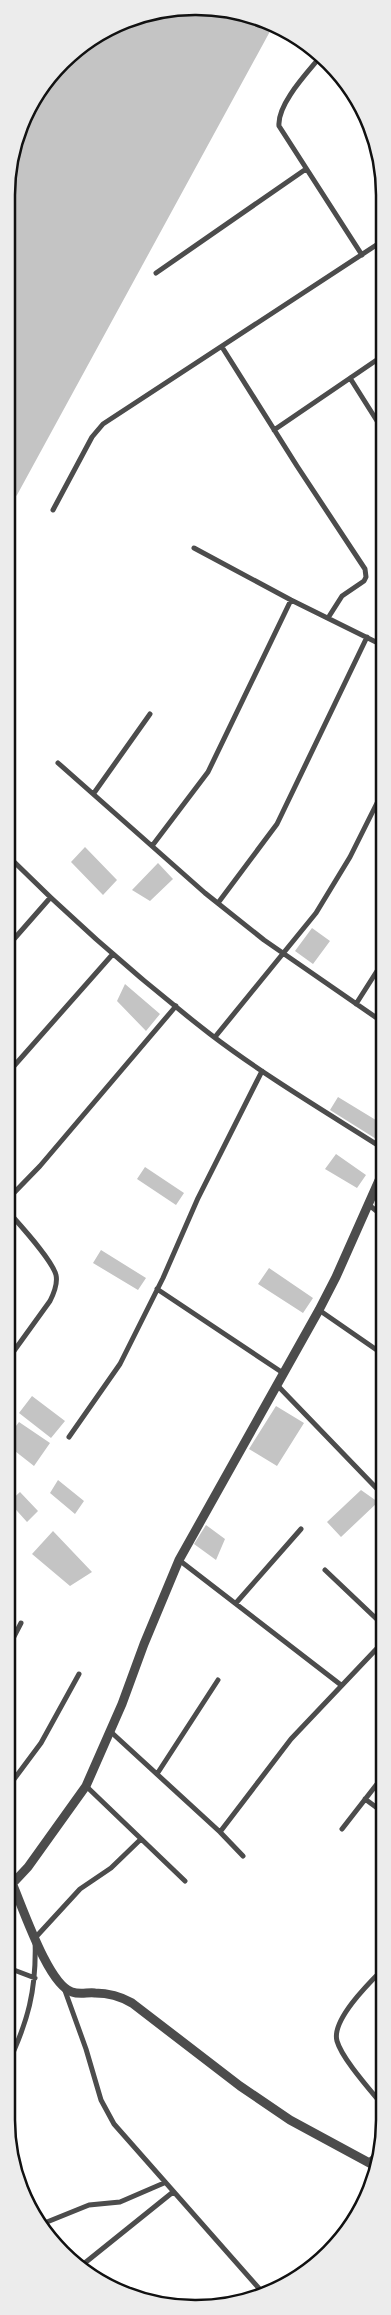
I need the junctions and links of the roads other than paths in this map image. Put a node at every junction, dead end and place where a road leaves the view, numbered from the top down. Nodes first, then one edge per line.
1 (317, 62) edge
2 (306, 168) junction
3 (376, 245) edge
4 (362, 255) junction
5 (156, 273) dead end
6 (222, 347) junction
7 (376, 360) edge
8 (350, 378) junction
9 (376, 419) edge
10 (274, 430) junction
11 (53, 510) dead end
12 (194, 548) dead end
13 (291, 600) junction
14 (328, 618) junction
15 (367, 637) junction
16 (376, 641) edge
17 (150, 714) dead end
18 (58, 763) dead end
19 (94, 793) junction
20 (376, 805) edge
21 (152, 846) junction
22 (15, 864) edge
23 (50, 898) junction
24 (218, 903) junction
25 (15, 936) edge
26 (284, 954) junction
27 (112, 955) junction
28 (376, 973) edge
29 (356, 1004) junction
30 (176, 1006) junction
31 (376, 1018) edge
32 (215, 1038) junction
33 (15, 1065) edge
34 (262, 1071) junction
35 (376, 1144) edge
36 (376, 1188) edge
37 (15, 1192) edge
38 (369, 1205) junction
39 (376, 1211) edge
40 (15, 1220) edge
41 (157, 1289) junction
42 (319, 1310) junction
43 (376, 1349) edge
44 (15, 1350) edge
45 (283, 1373) junction
46 (277, 1385) junction
47 (69, 1438) dead end
48 (376, 1488) edge
49 (301, 1529) dead end
50 (179, 1560) junction
51 (325, 1570) dead end
52 (236, 1603) junction
53 (376, 1618) edge
54 (21, 1623) dead end
55 (15, 1635) edge
56 (376, 1649) edge
57 (79, 1674) dead end
58 (218, 1680) dead end
59 (341, 1685) junction
60 (111, 1732) junction
61 (157, 1774) junction
62 (15, 1778) edge
63 (376, 1785) edge
64 (86, 1786) junction
65 (365, 1799) junction
66 (376, 1807) edge
67 (342, 1829) dead end
68 (220, 1832) junction
69 (141, 1839) junction
70 (242, 1856) dead end
71 (15, 1880) edge
72 (185, 1881) dead end
73 (15, 1890) edge
74 (35, 1938) junction
75 (15, 1971) edge
76 (376, 1977) edge
77 (35, 1978) junction
78 (64, 1988) junction
79 (15, 2047) edge
80 (376, 2097) edge
81 (371, 2162) edge
82 (164, 2183) junction
83 (173, 2192) junction
84 (47, 2222) edge
85 (85, 2262) edge
86 (259, 2288) edge

1 - 2 street
2 - 4 street
2 - 5 street
3 - 4 street
4 - 6 street
6 - 10 street
6 - 11 street
7 - 8 street
8 - 9 street
8 - 10 street
10 - 14 street
12 - 13 street
13 - 14 street
13 - 21 street
14 - 15 street
15 - 16 street
15 - 24 street
17 - 19 street
18 - 19 street
19 - 21 street
20 - 26 street
21 - 24 street
22 - 23 street
23 - 25 street
23 - 27 street
24 - 26 street
26 - 29 street
26 - 32 street
27 - 30 street
27 - 33 street
28 - 29 street
29 - 31 street
30 - 32 street
30 - 37 street
32 - 34 street
34 - 35 street
34 - 41 street
36 - 38 street
38 - 39 street
38 - 42 street
40 - 44 street
41 - 45 street
41 - 47 street
42 - 43 street
42 - 45 street
45 - 46 street
46 - 48 street
46 - 50 street
49 - 52 street
50 - 52 street
50 - 60 street
51 - 53 street
52 - 59 street
54 - 55 street
56 - 59 street
57 - 62 street
58 - 61 street
59 - 68 street
60 - 61 street
60 - 64 street
61 - 68 street
63 - 65 street
64 - 69 street
64 - 71 street
65 - 66 street
65 - 67 street
68 - 70 street
69 - 72 street
69 - 74 street
73 - 74 street
74 - 77 street
74 - 78 street
75 - 77 street
76 - 80 street
77 - 79 street
78 - 81 street
78 - 82 street
82 - 83 street
82 - 84 street
83 - 85 street
83 - 86 street

